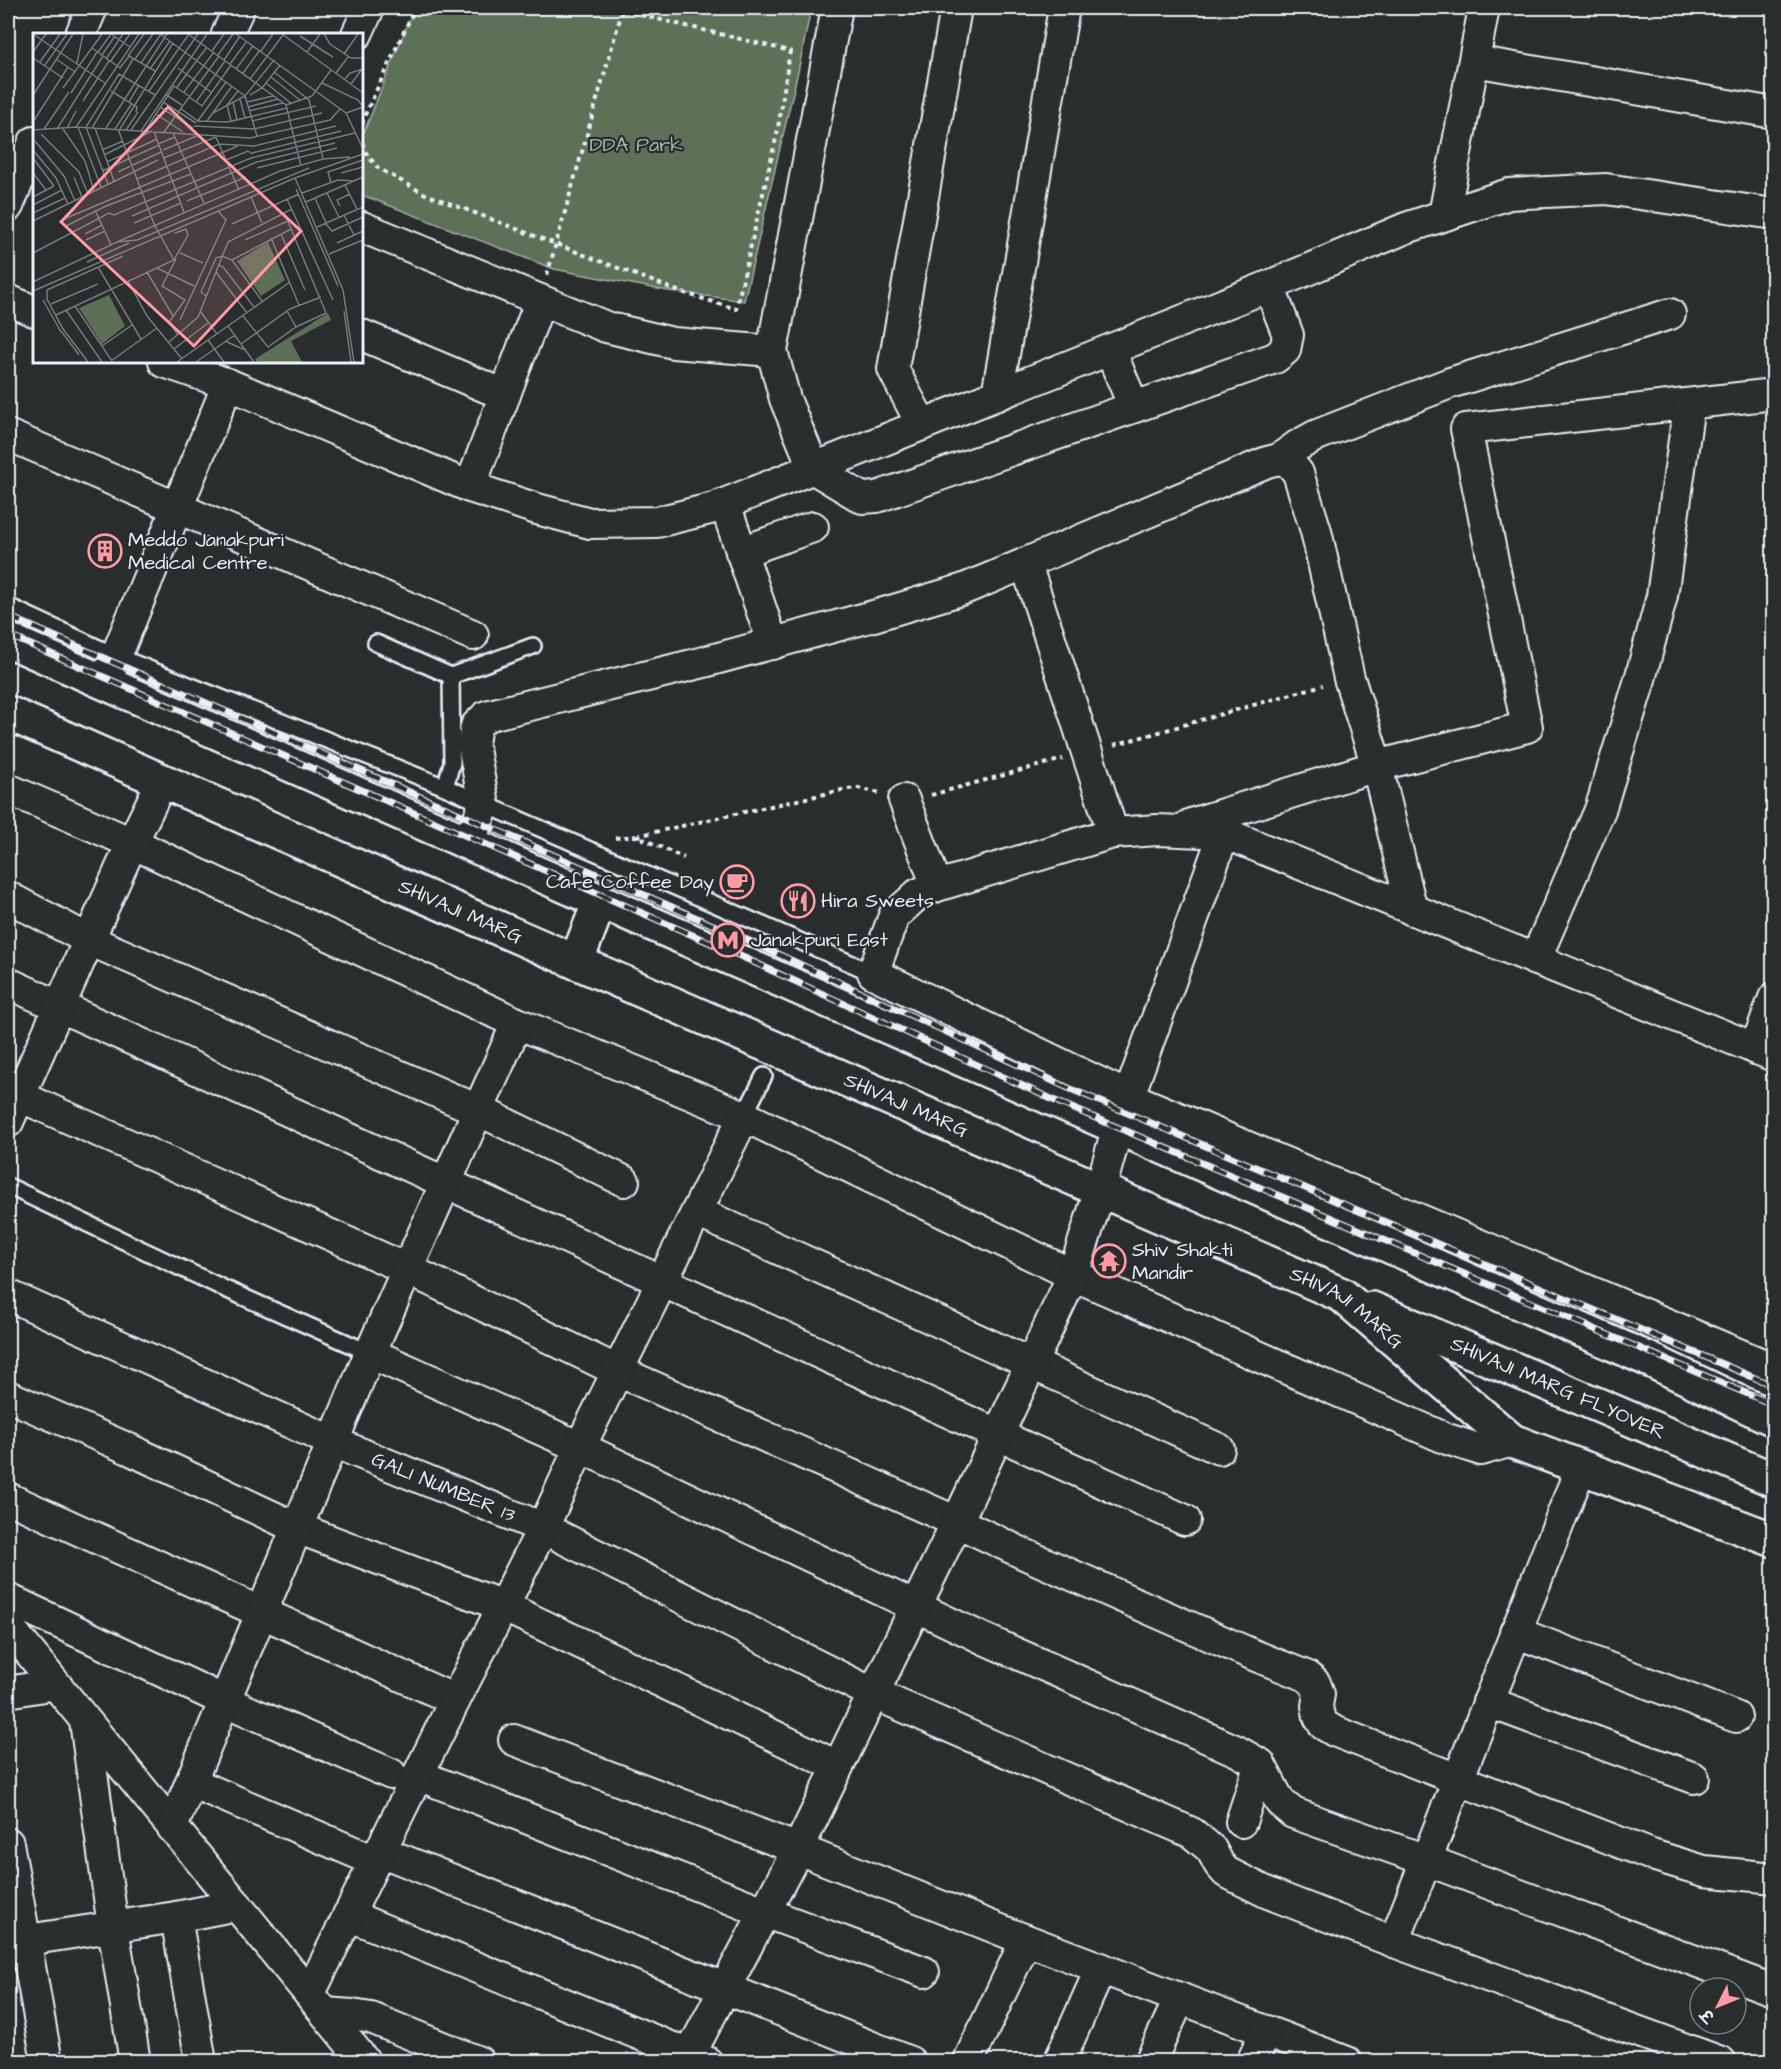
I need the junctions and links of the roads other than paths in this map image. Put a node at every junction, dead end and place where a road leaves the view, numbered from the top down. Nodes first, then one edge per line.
1 (92, 8) edge
2 (238, 8) edge
3 (369, 8) edge
4 (837, 8) edge
5 (956, 8) edge
6 (1064, 8) edge
7 (1484, 8) edge
8 (81, 33) edge
9 (227, 33) edge
10 (357, 33) edge
11 (1474, 61) junction
12 (1773, 113) edge
13 (33, 146) edge
14 (19, 197) edge
15 (1773, 214) edge
16 (1444, 215) junction
17 (363, 226) edge
18 (1269, 286) junction
19 (8, 300) edge
20 (540, 302) junction
21 (33, 311) edge
22 (1670, 314) dead end
23 (363, 334) edge
24 (1110, 350) junction
25 (772, 351) junction
26 (167, 363) edge
27 (228, 384) junction
28 (1773, 394) edge
29 (505, 395) junction
30 (997, 395) junction
31 (1689, 405) junction
32 (1134, 407) junction
33 (922, 425) junction
34 (8, 435) edge
35 (1279, 459) junction
36 (814, 469) junction
37 (470, 487) junction
38 (725, 504) junction
39 (177, 508) junction
40 (813, 527) dead end
41 (741, 552) junction
42 (1026, 564) junction
43 (8, 606) edge
44 (473, 635) dead end
45 (8, 640) edge
46 (376, 644) dead end
47 (772, 644) junction
48 (532, 646) dead end
49 (111, 669) junction
50 (452, 676) junction
51 (8, 713) edge
52 (1377, 766) junction
53 (162, 781) junction
54 (445, 787) junction
55 (8, 789) edge
56 (904, 800) road end
57 (484, 805) junction
58 (1171, 831) junction
59 (1113, 833) junction
60 (1224, 833) junction
61 (469, 842) junction
62 (132, 843) junction
63 (938, 886) junction
64 (8, 897) edge
65 (600, 901) junction
66 (1412, 910) junction
67 (88, 940) junction
68 (1535, 960) junction
69 (576, 962) junction
70 (881, 977) junction
71 (8, 983) edge
72 (1773, 998) edge
73 (58, 1007) junction
74 (876, 1020) junction
75 (517, 1023) junction
76 (1764, 1052) edge
77 (764, 1076) dead end
78 (11, 1103) edge
79 (478, 1110) junction
80 (1123, 1112) junction
81 (744, 1116) junction
82 (624, 1181) dead end
83 (446, 1183) junction
84 (8, 1186) edge
85 (1100, 1191) junction
86 (697, 1212) junction
87 (407, 1269) junction
88 (1073, 1275) junction
89 (662, 1282) junction
90 (8, 1295) edge
91 (1342, 1295) junction
92 (370, 1353) junction
93 (1031, 1365) junction
94 (1773, 1369) edge
95 (618, 1371) junction
96 (8, 1396) edge
97 (1773, 1419) edge
98 (998, 1434) junction
99 (1512, 1441) junction
100 (333, 1442) junction
101 (580, 1447) junction
102 (1219, 1449) dead end
103 (1581, 1467) junction
104 (1773, 1480) edge
105 (8, 1498) edge
106 (1185, 1520) dead end
107 (957, 1522) junction
108 (297, 1528) junction
109 (543, 1528) junction
110 (1773, 1540) edge
111 (8, 1599) edge
112 (503, 1606) junction
113 (916, 1606) junction
114 (262, 1613) junction
115 (8, 1626) edge
116 (1515, 1632) junction
117 (55, 1684) junction
118 (8, 1692) edge
119 (872, 1693) junction
120 (455, 1700) junction
121 (225, 1701) junction
122 (1488, 1702) junction
123 (1736, 1717) dead end
124 (85, 1720) junction
125 (514, 1740) dead end
126 (1260, 1764) junction
127 (837, 1766) junction
128 (404, 1774) junction
129 (1694, 1778) dead end
130 (1457, 1781) junction
131 (191, 1782) junction
132 (1241, 1822) dead end
133 (172, 1827) junction
134 (8, 1843) edge
135 (798, 1849) junction
136 (378, 1856) junction
137 (1426, 1860) junction
138 (1773, 1878) edge
139 (237, 1905) junction
140 (764, 1912) junction
141 (348, 1915) junction
142 (176, 1917) junction
143 (113, 1927) junction
144 (1026, 1940) junction
145 (16, 1942) edge
146 (1394, 1942) junction
147 (1101, 1968) junction
148 (924, 1972) dead end
149 (724, 1989) junction
150 (1770, 1989) dead end
151 (1180, 1998) junction
152 (317, 2003) junction
153 (1266, 2031) junction
154 (694, 2059) edge
155 (1340, 2060) edge
156 (47, 2061) edge
157 (135, 2061) edge
158 (201, 2061) edge
159 (365, 2061) edge
160 (478, 2061) edge
161 (910, 2061) edge
162 (968, 2061) edge
163 (1059, 2061) edge
164 (1150, 2061) edge
165 (1252, 2061) edge
166 (1721, 2061) edge

1 - 8 street
2 - 9 street
3 - 10 street
4 - 25 street
5 - 33 street
6 - 30 street
7 - 11 street
11 - 12 street
11 - 16 street
13 - 14 street
15 - 16 street
16 - 18 street
17 - 20 street
18 - 24 street
18 - 32 street
19 - 21 street
20 - 25 street
20 - 29 street
22 - 35 street
23 - 29 street
24 - 30 street
24 - 32 street
25 - 36 street
26 - 27 street
27 - 37 street
27 - 39 street
28 - 31 street
29 - 37 street
30 - 33 street
31 - 52 street
31 - 68 street
32 - 36 street
33 - 36 street
34 - 39 street
35 - 42 street
35 - 52 street
36 - 38 street
37 - 38 street
38 - 41 street
39 - 44 street
39 - 49 street
40 - 41 street
41 - 47 street
42 - 47 street
42 - 59 street
43 - 49 lane
45 - 49 main road
46 - 50 lane
47 - 57 street
48 - 50 lane
49 - 54 lane
49 - 61 main road
50 - 54 lane
51 - 53 main road, SHIVAJI MARG
52 - 58 street
52 - 66 street
53 - 62 street
53 - 69 main road, SHIVAJI MARG
54 - 57 lane
55 - 62 street
56 - 63 street
57 - 61 street
57 - 70 lane
58 - 59 street
58 - 60 street
59 - 63 street
60 - 66 street
60 - 80 street
61 - 65 main road
62 - 67 street
62 - 75 street
63 - 70 street
64 - 67 street
65 - 69 main road
65 - 74 main road
66 - 68 street
67 - 73 street
67 - 79 street
68 - 76 street
69 - 85 main road, SHIVAJI MARG
70 - 74 street
70 - 80 street
71 - 73 street
72 - 76 street
73 - 78 street
73 - 83 street
74 - 80 main road
75 - 79 street
75 - 81 street
77 - 81 lane
78 - 87 street
79 - 82 street
79 - 83 street
80 - 85 street
80 - 94 street
80 - 97 main road
81 - 86 street
81 - 88 street
83 - 87 street
83 - 89 street
84 - 92 lane
85 - 88 street
85 - 91 main road, SHIVAJI MARG
86 - 89 street
86 - 93 street
87 - 92 street
87 - 95 street
88 - 93 street
88 - 99 street
89 - 95 street
89 - 98 street
90 - 100 street, GALI NUMBER 13
91 - 99 main road, SHIVAJI MARG
91 - 104 main road, SHIVAJI MARG FLYOVER
92 - 100 street
92 - 101 street
93 - 98 street
93 - 102 street
95 - 101 street
95 - 107 street
96 - 108 street
98 - 106 street
98 - 107 street
99 - 103 main road, SHIVAJI MARG
100 - 108 street
100 - 109 street, GALI NUMBER 13
101 - 109 street
101 - 113 street
103 - 110 main road, SHIVAJI MARG
103 - 116 street
105 - 114 street
107 - 113 street
107 - 130 street
108 - 112 street
108 - 114 street
109 - 112 street
109 - 119 street, GALI NUMBER 13
111 - 121 street
112 - 120 street
112 - 127 street
113 - 119 street
113 - 126 street
114 - 120 street
114 - 121 street
115 - 117 street
116 - 122 street
116 - 123 street
117 - 118 street
117 - 124 street
119 - 127 street
119 - 146 street, GALI NUMBER 13
120 - 128 street
121 - 128 street
121 - 131 street
122 - 129 street
122 - 130 street
124 - 133 street
124 - 143 street
125 - 135 street
126 - 132 street
126 - 137 street
127 - 135 street
128 - 136 street
128 - 140 street
130 - 137 street
130 - 138 street
131 - 133 street
131 - 136 street
133 - 139 street
134 - 145 street
135 - 140 street
135 - 144 street
136 - 141 street
136 - 149 street
137 - 146 street
137 - 150 street
139 - 142 street
139 - 152 street
140 - 148 street
140 - 149 street
141 - 152 street
141 - 154 street
142 - 143 street
142 - 158 street
143 - 145 street
143 - 157 street
144 - 147 street
144 - 162 street
145 - 156 street
146 - 166 street, GALI NUMBER 13
147 - 151 street
147 - 163 street
149 - 154 street
149 - 161 street
151 - 153 street
151 - 164 street
152 - 159 street
152 - 160 street
153 - 155 street
153 - 165 street

